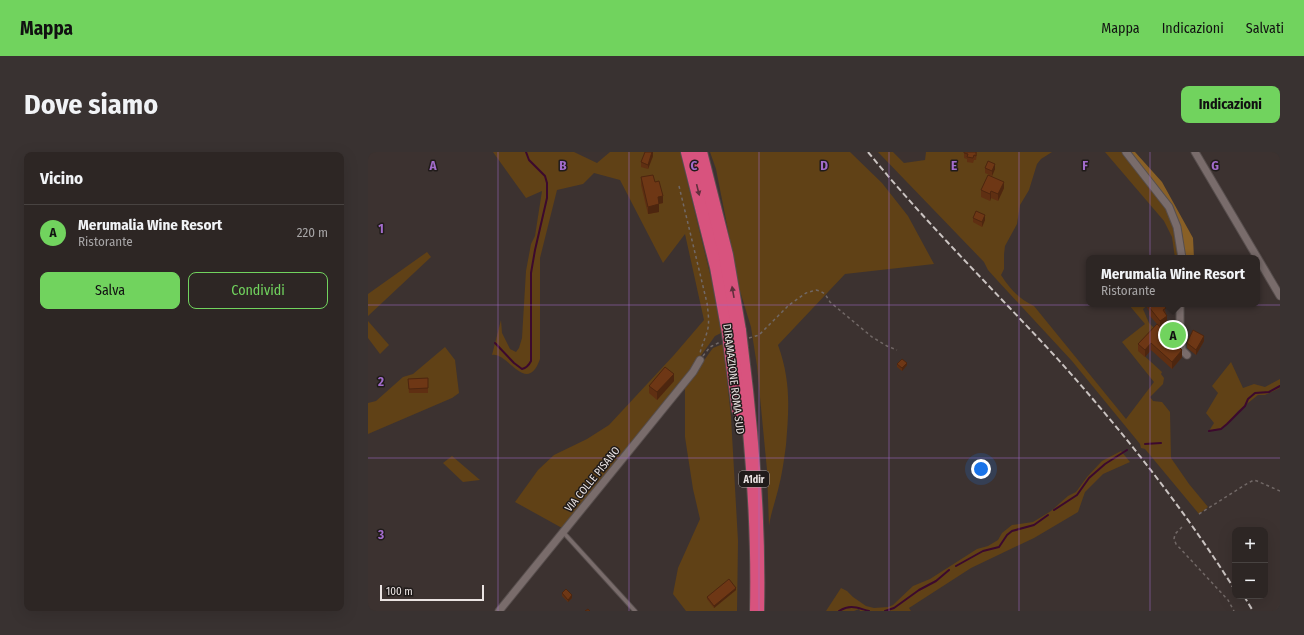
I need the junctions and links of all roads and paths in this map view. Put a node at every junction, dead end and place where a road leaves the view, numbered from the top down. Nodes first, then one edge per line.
1 (688, 152) edge
2 (700, 152) edge
3 (1126, 152) edge
4 (1194, 152) edge
5 (679, 186) dead end
6 (1182, 255) edge
7 (1256, 255) edge
8 (1260, 263) edge
9 (1280, 296) edge
10 (1180, 307) edge
11 (735, 340) junction
12 (897, 350) dead end
13 (1187, 355) dead end
14 (700, 360) junction
15 (1280, 491) edge
16 (1199, 514) dead end
17 (1182, 527) dead end
18 (563, 532) junction
19 (499, 611) edge
20 (634, 611) edge
21 (748, 611) edge
22 (757, 611) edge
23 (1234, 611) edge

1 -> 11 highway, DIRAMAZIONE ROMA SUD / A1dir
11 -> 2 highway, DIRAMAZIONE ROMA SUD / A1dir
3 - 6 street
4 - 7 street
5 - 14 path
8 - 9 street
10 - 13 street
11 - 12 path
11 - 14 path
11 - 21 highway, DIRAMAZIONE ROMA SUD / A1dir
11 - 22 highway, DIRAMAZIONE ROMA SUD / A1dir
14 - 18 street, VIA COLLE PISANO
15 - 16 path
17 - 23 path
18 - 19 street, VIA COLLE PISANO
18 - 20 lane

